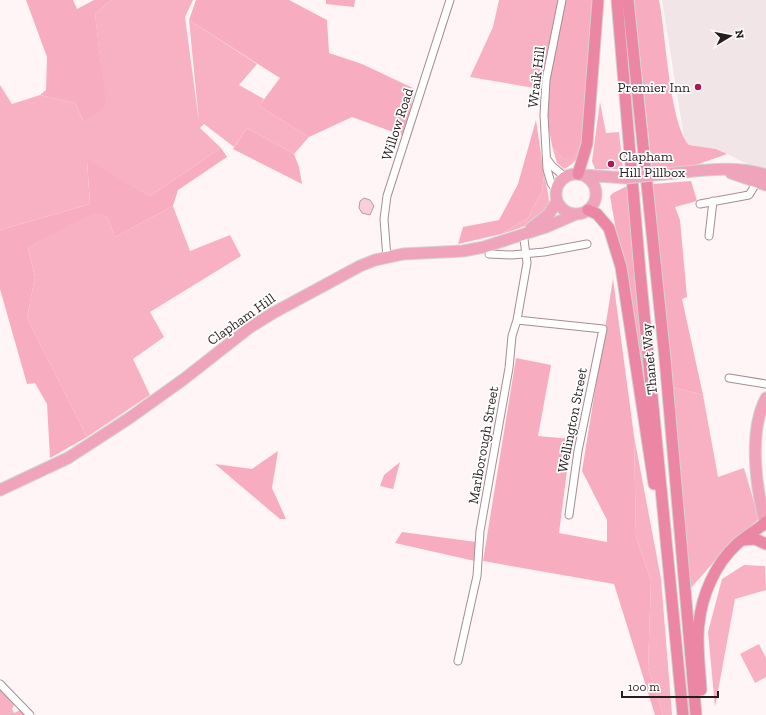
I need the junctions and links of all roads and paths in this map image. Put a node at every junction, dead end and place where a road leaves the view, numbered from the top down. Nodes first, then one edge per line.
1 (450, 0) edge
2 (562, 0) edge
3 (598, 0) edge
4 (617, 0) edge
5 (628, 0) edge
6 (547, 158) junction
7 (581, 174) junction
8 (565, 177) junction
9 (626, 178) junction
10 (763, 181) edge
11 (597, 193) junction
12 (557, 196) junction
13 (713, 201) junction
14 (700, 204) dead end
15 (588, 210) junction
16 (576, 214) junction
17 (522, 234) junction
18 (709, 236) dead end
19 (582, 242) dead end
20 (489, 254) dead end
21 (526, 254) junction
22 (387, 258) junction
23 (517, 320) junction
24 (729, 378) dead end
25 (766, 384) edge
26 (766, 398) edge
27 (0, 490) edge
28 (569, 515) dead end
29 (766, 523) edge
30 (742, 540) junction
31 (766, 544) edge
32 (668, 565) junction
33 (458, 660) dead end
34 (0, 684) edge
35 (30, 715) edge
36 (683, 715) edge
37 (696, 715) edge
38 (702, 715) edge

1 - 22 street, Willow Road
2 - 6 street, Wraik Hill
3 - 7 highway
4 - 32 highway, Thanet Way
5 - 37 highway, Thanet Way
6 - 8 street
6 - 12 street, Wraik Hill
7 - 8 main road
7 - 9 main road
7 - 11 main road
8 - 12 main road
9 - 10 main road, bridge
9 - 11 main road
10 - 13 street
11 - 15 main road
12 - 16 main road
12 - 17 main road, Clapham Hill
13 - 14 street
13 - 18 street
15 - 16 main road
15 - 32 highway
16 - 17 main road, Clapham Hill
17 - 21 street, Marlborough Street
17 - 22 main road, Clapham Hill
19 - 21 street
20 - 21 street
21 - 23 street, Marlborough Street
22 - 27 main road, Clapham Hill
23 - 28 street, Wellington Street
23 - 33 street, Marlborough Street
24 - 25 street
26 - 29 main road
29 - 30 highway
30 - 31 highway
30 - 38 highway
32 - 36 highway, Thanet Way
34 - 35 street

